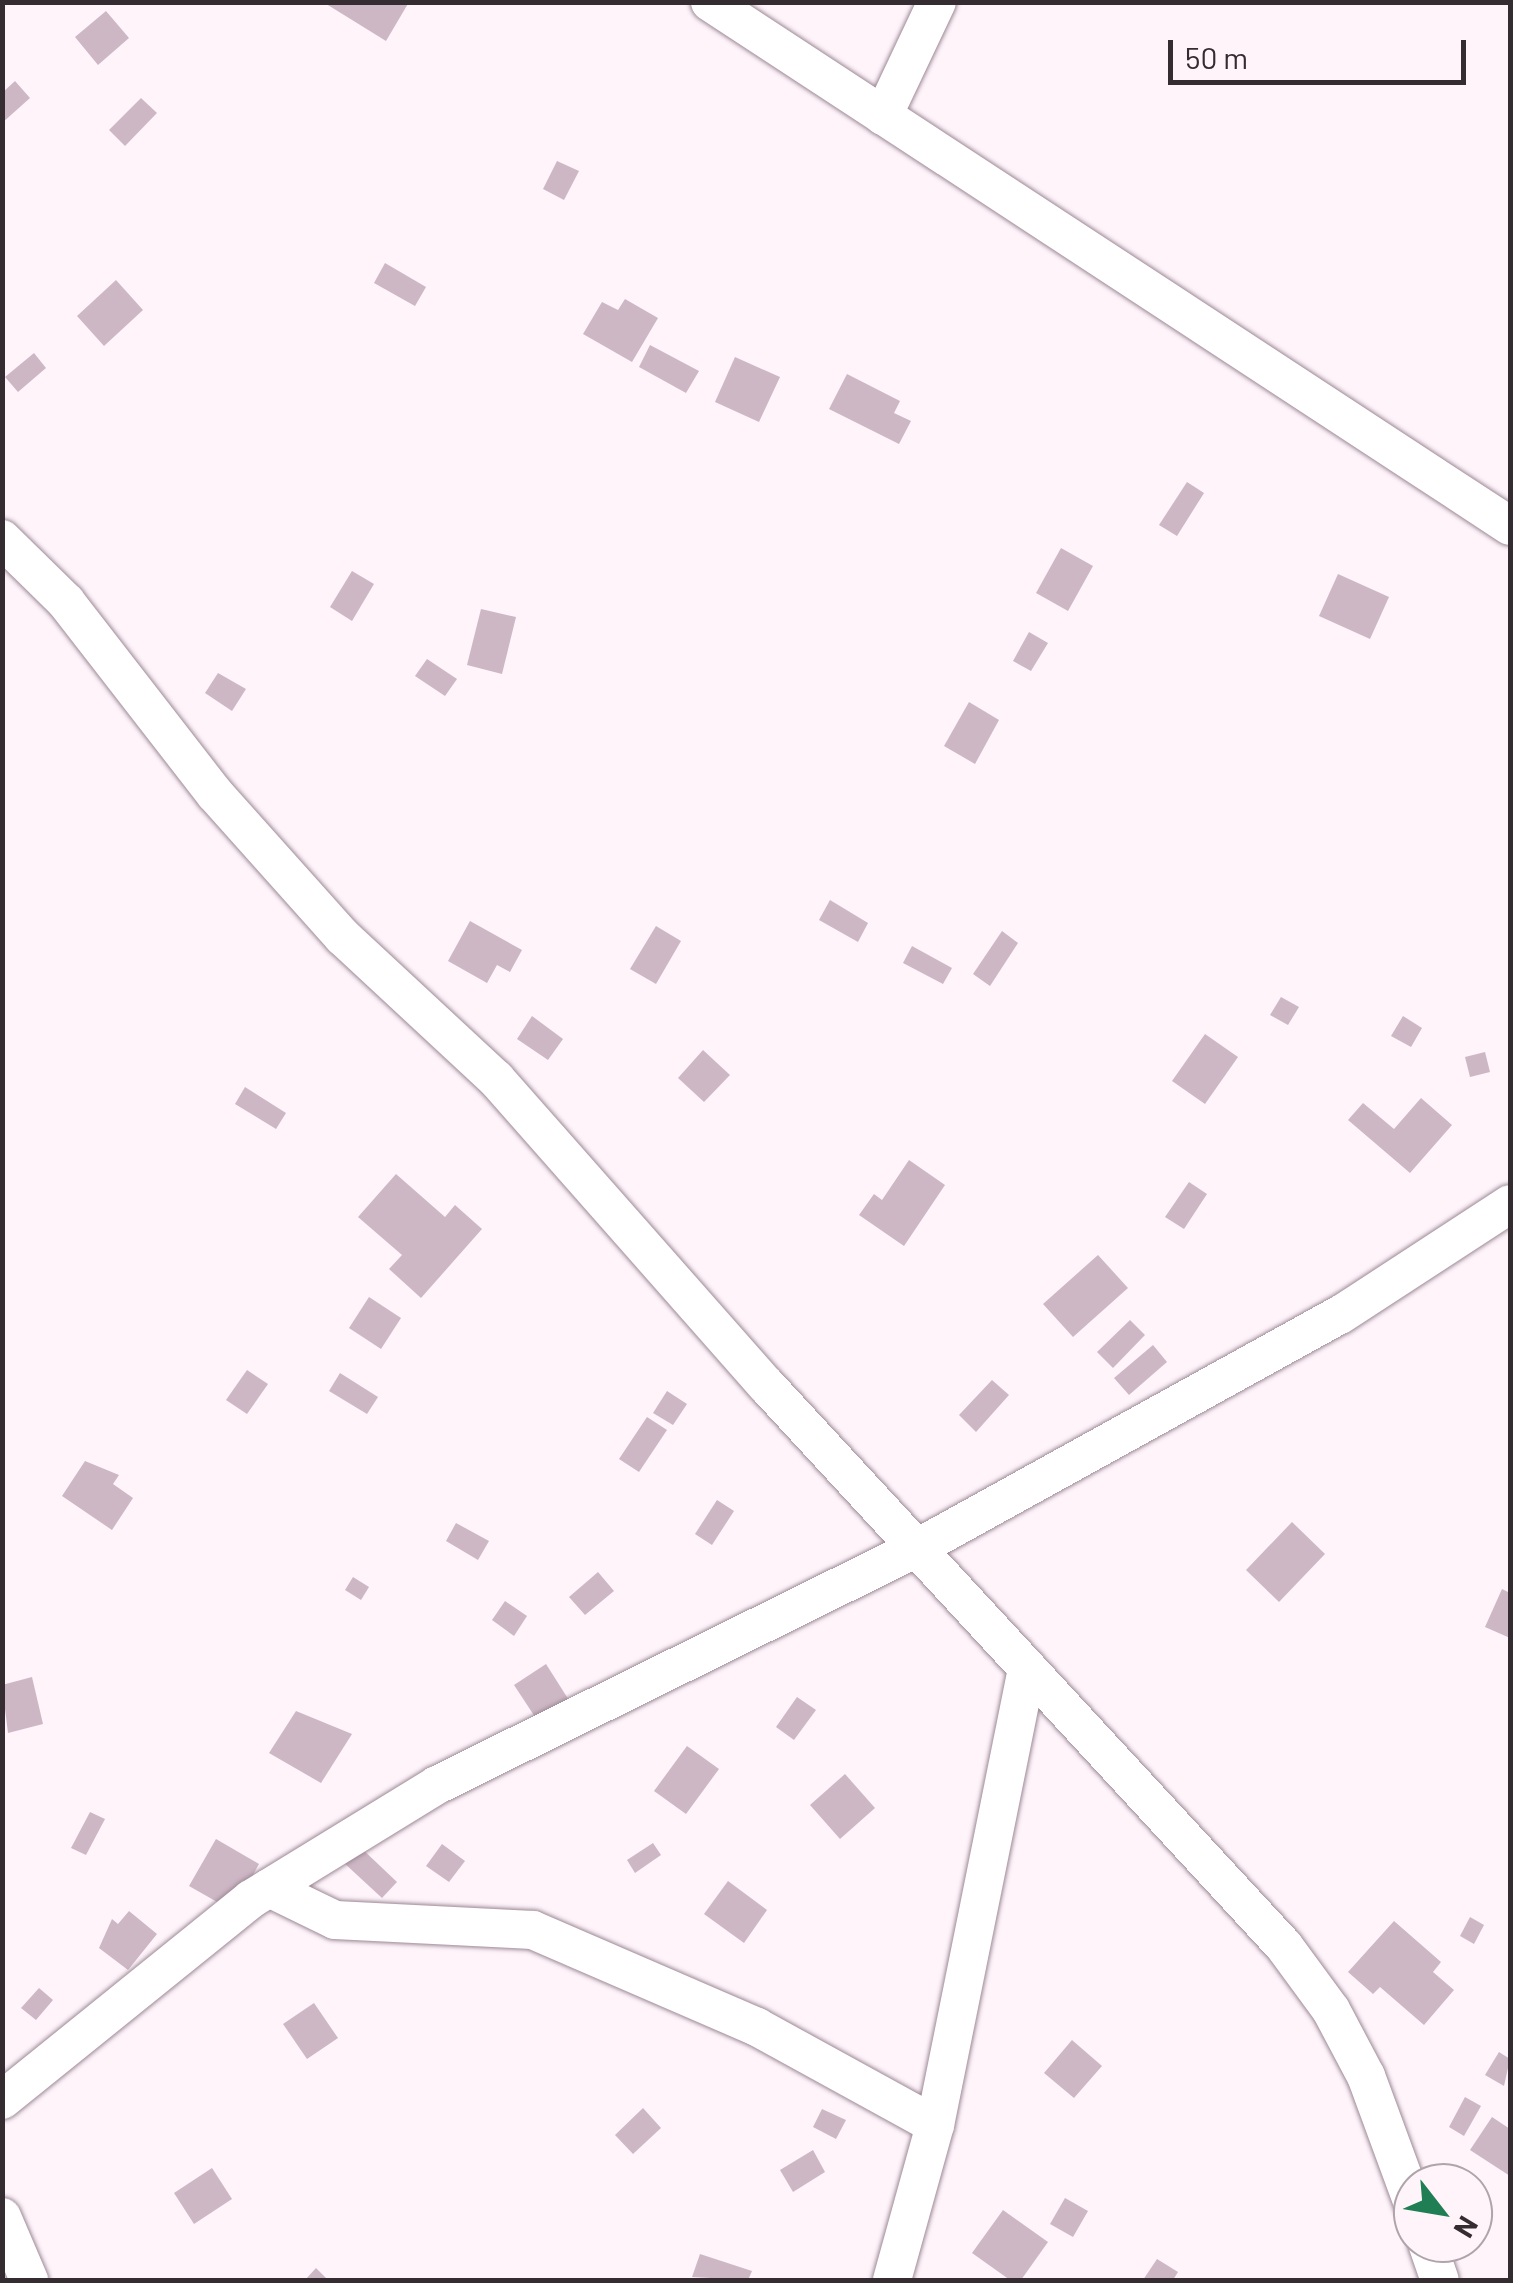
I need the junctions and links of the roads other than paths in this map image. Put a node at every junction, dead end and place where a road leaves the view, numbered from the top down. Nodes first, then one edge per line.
1 (710, 2) edge
2 (937, 2) edge
3 (883, 116) junction
4 (1510, 526) edge
5 (2, 540) edge
6 (1510, 1204) edge
7 (919, 1548) junction
8 (1028, 1668) junction
9 (269, 1888) junction
10 (2, 2100) edge
11 (935, 2124) junction
12 (1398, 2163) edge
13 (2, 2217) edge
14 (29, 2280) edge
15 (892, 2280) edge

1 - 3 street
2 - 3 street
3 - 4 street
5 - 7 street
6 - 7 street
7 - 8 street
7 - 9 street
8 - 11 street
8 - 12 street
9 - 10 street
9 - 11 street
11 - 15 street
13 - 14 street

